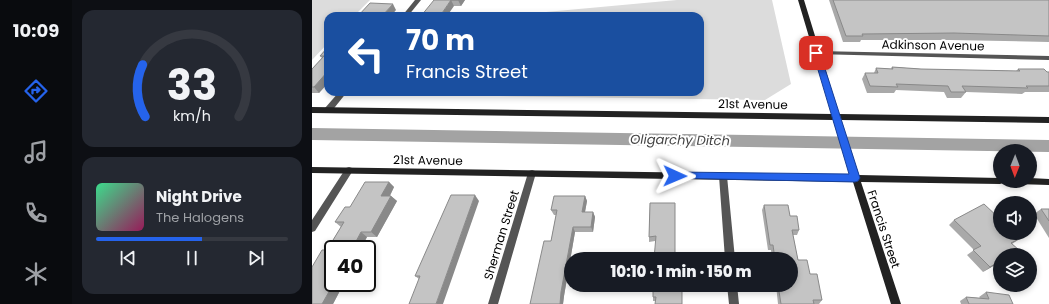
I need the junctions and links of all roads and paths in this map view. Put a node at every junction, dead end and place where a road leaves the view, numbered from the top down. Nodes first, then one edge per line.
1 (418, 0) edge
2 (801, 0) edge
3 (408, 12) edge
4 (816, 53) junction
5 (1049, 58) edge
6 (340, 96) edge
7 (312, 110) edge
8 (328, 110) junction
9 (836, 117) junction
10 (1049, 120) edge
11 (312, 170) edge
12 (349, 170) junction
13 (532, 173) junction
14 (723, 176) junction
15 (855, 178) junction
16 (993, 181) edge
17 (1037, 182) edge
18 (1049, 182) edge
19 (312, 228) edge
20 (729, 252) edge
21 (733, 292) edge
22 (493, 304) edge
23 (734, 304) edge
24 (896, 304) edge

1 - 3 street
2 - 4 street, Francis Street
4 - 5 street, Adkinson Avenue
4 - 9 street, Francis Street
6 - 8 street
7 - 8 street, 21st Avenue
8 - 9 street, 21st Avenue
9 - 10 street, 21st Avenue
9 - 15 street, Francis Street
11 - 12 street, 21st Avenue
12 - 13 street, 21st Avenue
12 - 19 street
13 - 14 street, 21st Avenue
13 - 22 street, Sherman Street
14 - 15 street, 21st Avenue
14 - 20 street
15 - 16 street, 21st Avenue
15 - 24 street, Francis Street
17 - 18 street
21 - 23 street

